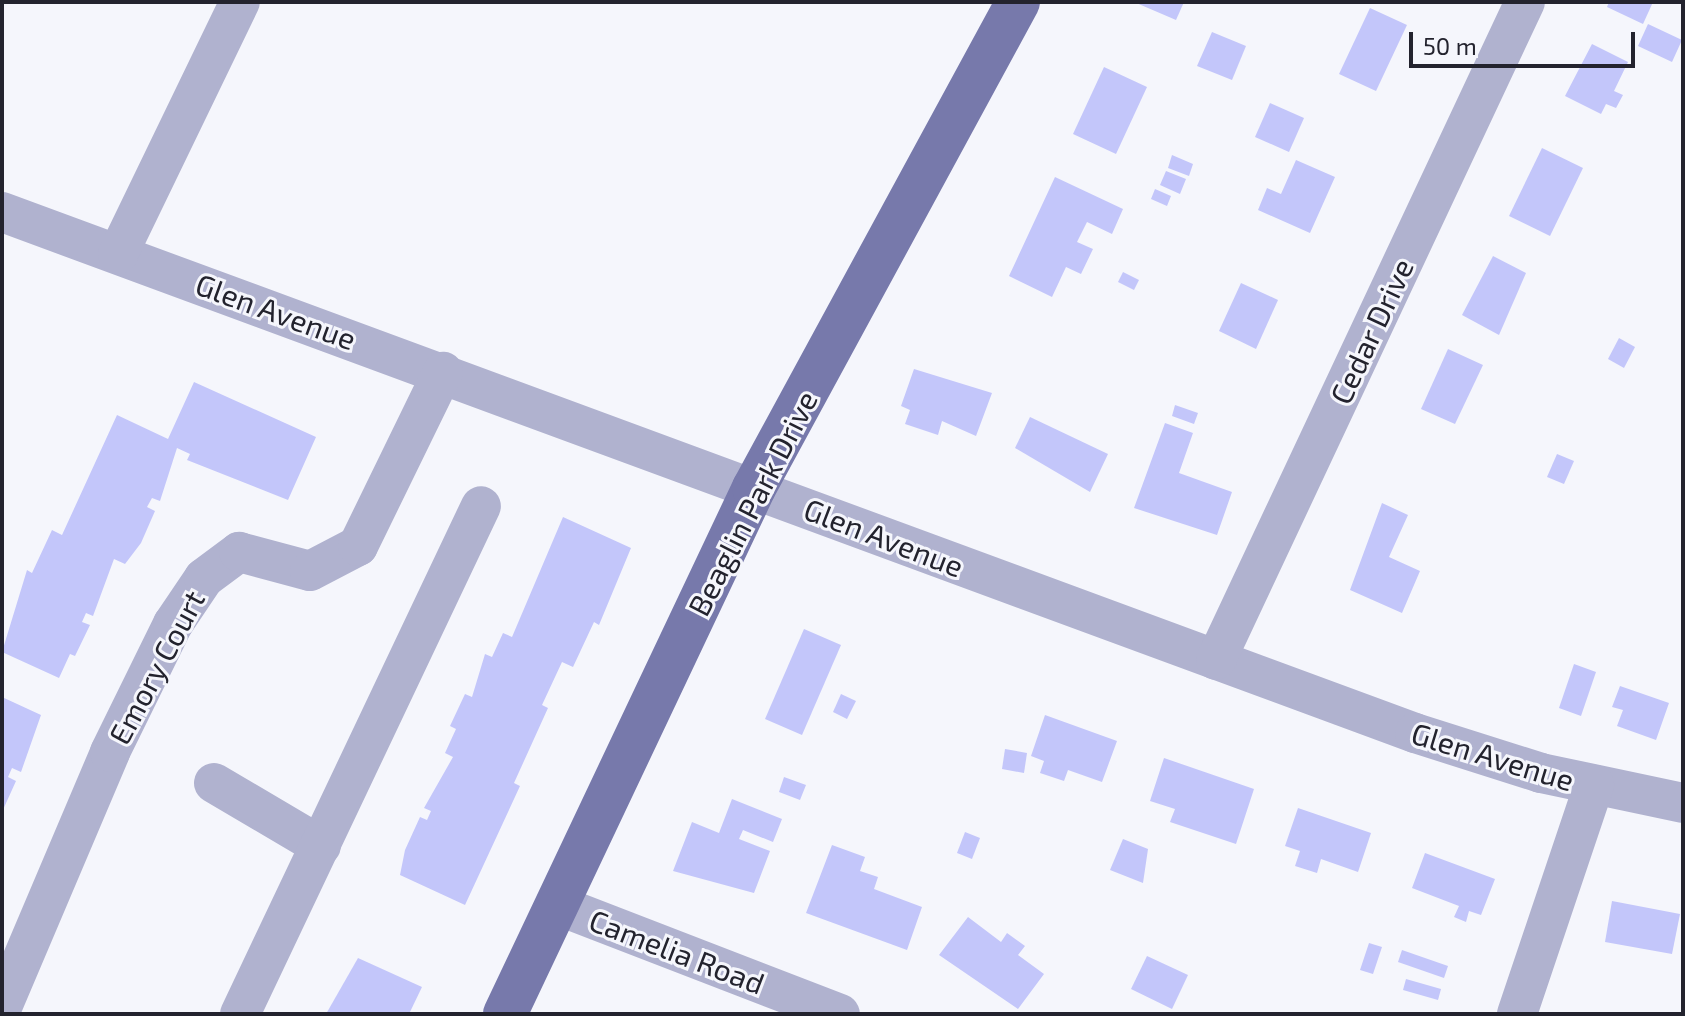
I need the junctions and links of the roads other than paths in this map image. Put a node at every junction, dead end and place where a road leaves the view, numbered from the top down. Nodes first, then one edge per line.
1 (240, 2) edge
2 (1018, 2) edge
3 (1525, 2) edge
4 (2, 212) edge
5 (118, 254) junction
6 (443, 372) junction
7 (754, 488) junction
8 (481, 506) dead end
9 (1216, 660) junction
10 (214, 783) dead end
11 (1594, 785) junction
12 (1683, 803) edge
13 (321, 846) junction
14 (560, 906) junction
15 (2, 1007) edge
16 (240, 1014) edge
17 (505, 1014) edge
18 (840, 1014) edge
19 (1517, 1014) edge

1 - 5 street
2 - 7 main road, Beaglin Park Drive
3 - 9 street, Cedar Drive
4 - 5 street, Glen Avenue
5 - 6 street, Glen Avenue
6 - 7 street, Glen Avenue
6 - 15 street, Emory Court
7 - 9 street, Glen Avenue
7 - 14 main road, Beaglin Park Drive
8 - 13 street
9 - 11 street, Glen Avenue
10 - 13 street
11 - 12 street, Glen Avenue
11 - 19 street
13 - 16 street
14 - 17 main road, Beaglin Park Drive
14 - 18 street, Camelia Road

